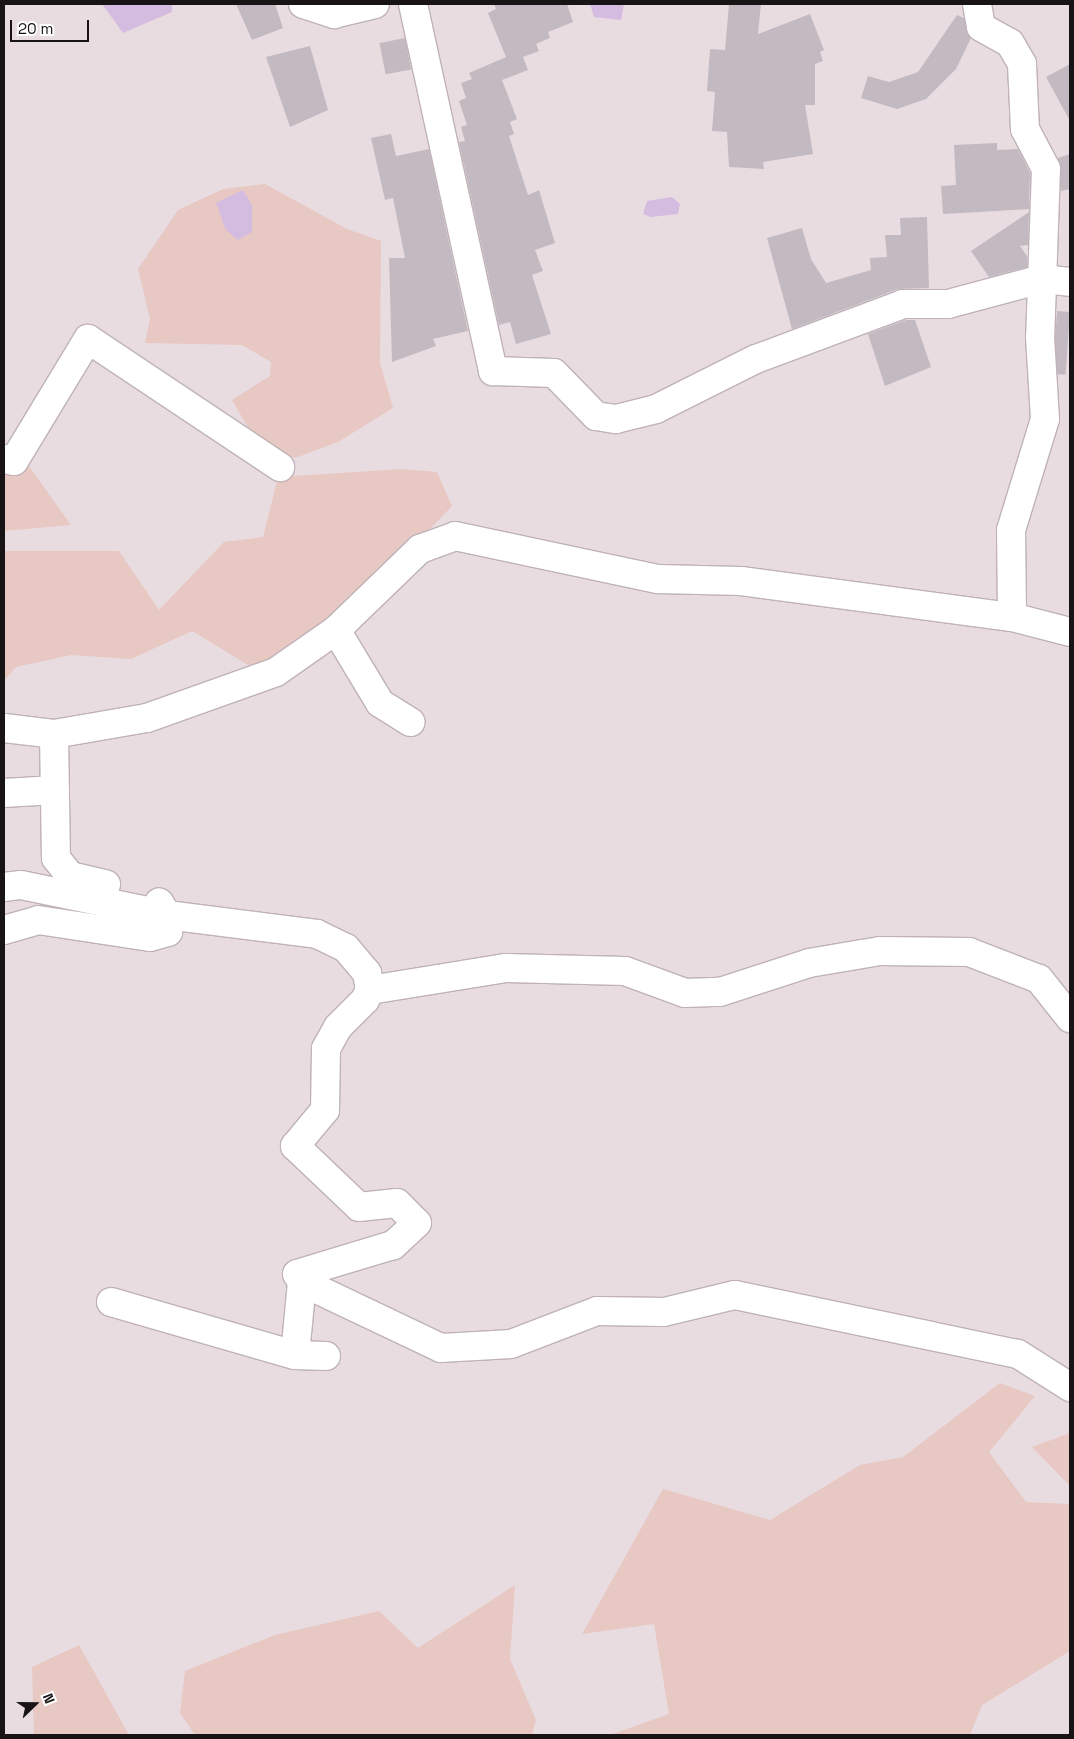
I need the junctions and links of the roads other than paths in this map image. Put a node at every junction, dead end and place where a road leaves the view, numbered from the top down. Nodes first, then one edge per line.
1 (303, 4) edge
2 (375, 4) edge
3 (413, 4) edge
4 (977, 4) edge
5 (1042, 279) junction
6 (1070, 282) edge
7 (4, 459) edge
8 (280, 467) dead end
9 (1012, 617) junction
10 (336, 630) junction
11 (1070, 632) edge
12 (410, 722) dead end
13 (4, 728) edge
14 (54, 734) junction
15 (55, 790) junction
16 (4, 793) edge
17 (4, 887) edge
18 (167, 915) junction
19 (4, 930) edge
20 (370, 990) junction
21 (1070, 1018) edge
22 (302, 1282) junction
23 (112, 1302) dead end
24 (295, 1355) junction
25 (326, 1356) dead end
26 (1070, 1387) edge

1 - 2 street
3 - 5 street
4 - 5 street
5 - 6 street
5 - 9 street
7 - 8 street
9 - 10 street
9 - 11 street
10 - 12 street
10 - 14 street
13 - 14 street
14 - 15 street
15 - 16 street
15 - 18 street
17 - 18 street
18 - 19 street
18 - 20 street
20 - 21 street
20 - 22 street
22 - 24 street
22 - 26 street
23 - 24 street
24 - 25 street

